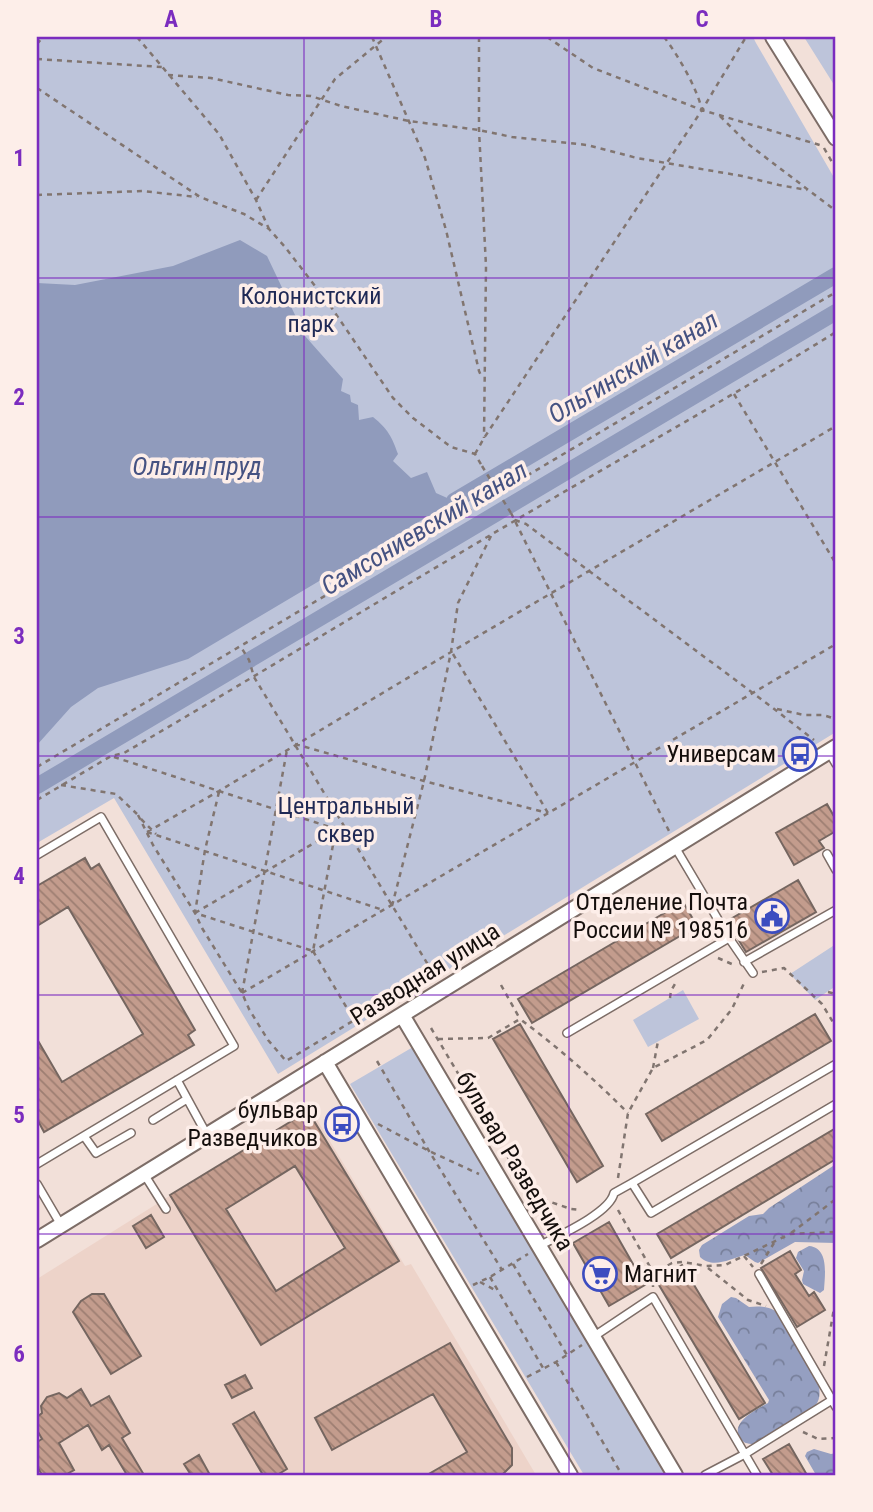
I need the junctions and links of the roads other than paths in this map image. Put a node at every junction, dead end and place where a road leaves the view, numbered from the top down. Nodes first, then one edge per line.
1 (773, 37) edge
2 (836, 138) edge
3 (834, 754) edge
4 (672, 840) junction
5 (827, 854) dead end
6 (37, 855) edge
7 (836, 870) edge
8 (836, 910) edge
9 (729, 938) junction
10 (744, 962) junction
11 (751, 974) road end
12 (402, 1015) junction
13 (567, 1034) dead end
14 (325, 1062) junction
15 (836, 1064) edge
16 (177, 1080) junction
17 (187, 1100) junction
18 (836, 1104) edge
19 (153, 1120) dead end
20 (131, 1133) dead end
21 (207, 1135) junction
22 (84, 1136) junction
23 (37, 1164) edge
24 (144, 1173) junction
25 (632, 1182) junction
26 (37, 1184) edge
27 (166, 1209) dead end
28 (61, 1224) junction
29 (37, 1240) edge
30 (539, 1246) junction
31 (759, 1274) road end
32 (593, 1337) junction
33 (834, 1404) edge
34 (744, 1454) junction
35 (570, 1475) edge
36 (675, 1475) edge
37 (705, 1475) edge
38 (757, 1475) edge

1 - 2 street
3 - 4 street, Разводная улица
4 - 9 lane
4 - 12 street, Разводная улица
5 - 7 lane
6 - 16 lane
8 - 10 lane
9 - 10 lane
9 - 13 lane
10 - 11 lane
12 - 14 street, Разводная улица
12 - 30 street, бульвар Разведчика
14 - 21 street, Разводная улица
14 - 35 street
15 - 25 lane
16 - 17 lane
16 - 22 lane
17 - 19 lane
17 - 21 lane
18 - 25 lane
20 - 22 lane
21 - 24 street, Разводная улица
22 - 23 lane
24 - 27 lane
24 - 28 street, Разводная улица
25 - 30 lane
26 - 28 lane
28 - 29 street, Разводная улица
30 - 32 street, бульвар Разведчика
31 - 33 lane
32 - 34 lane
32 - 36 street, бульвар Разведчика
33 - 34 lane
34 - 37 lane
34 - 38 lane

